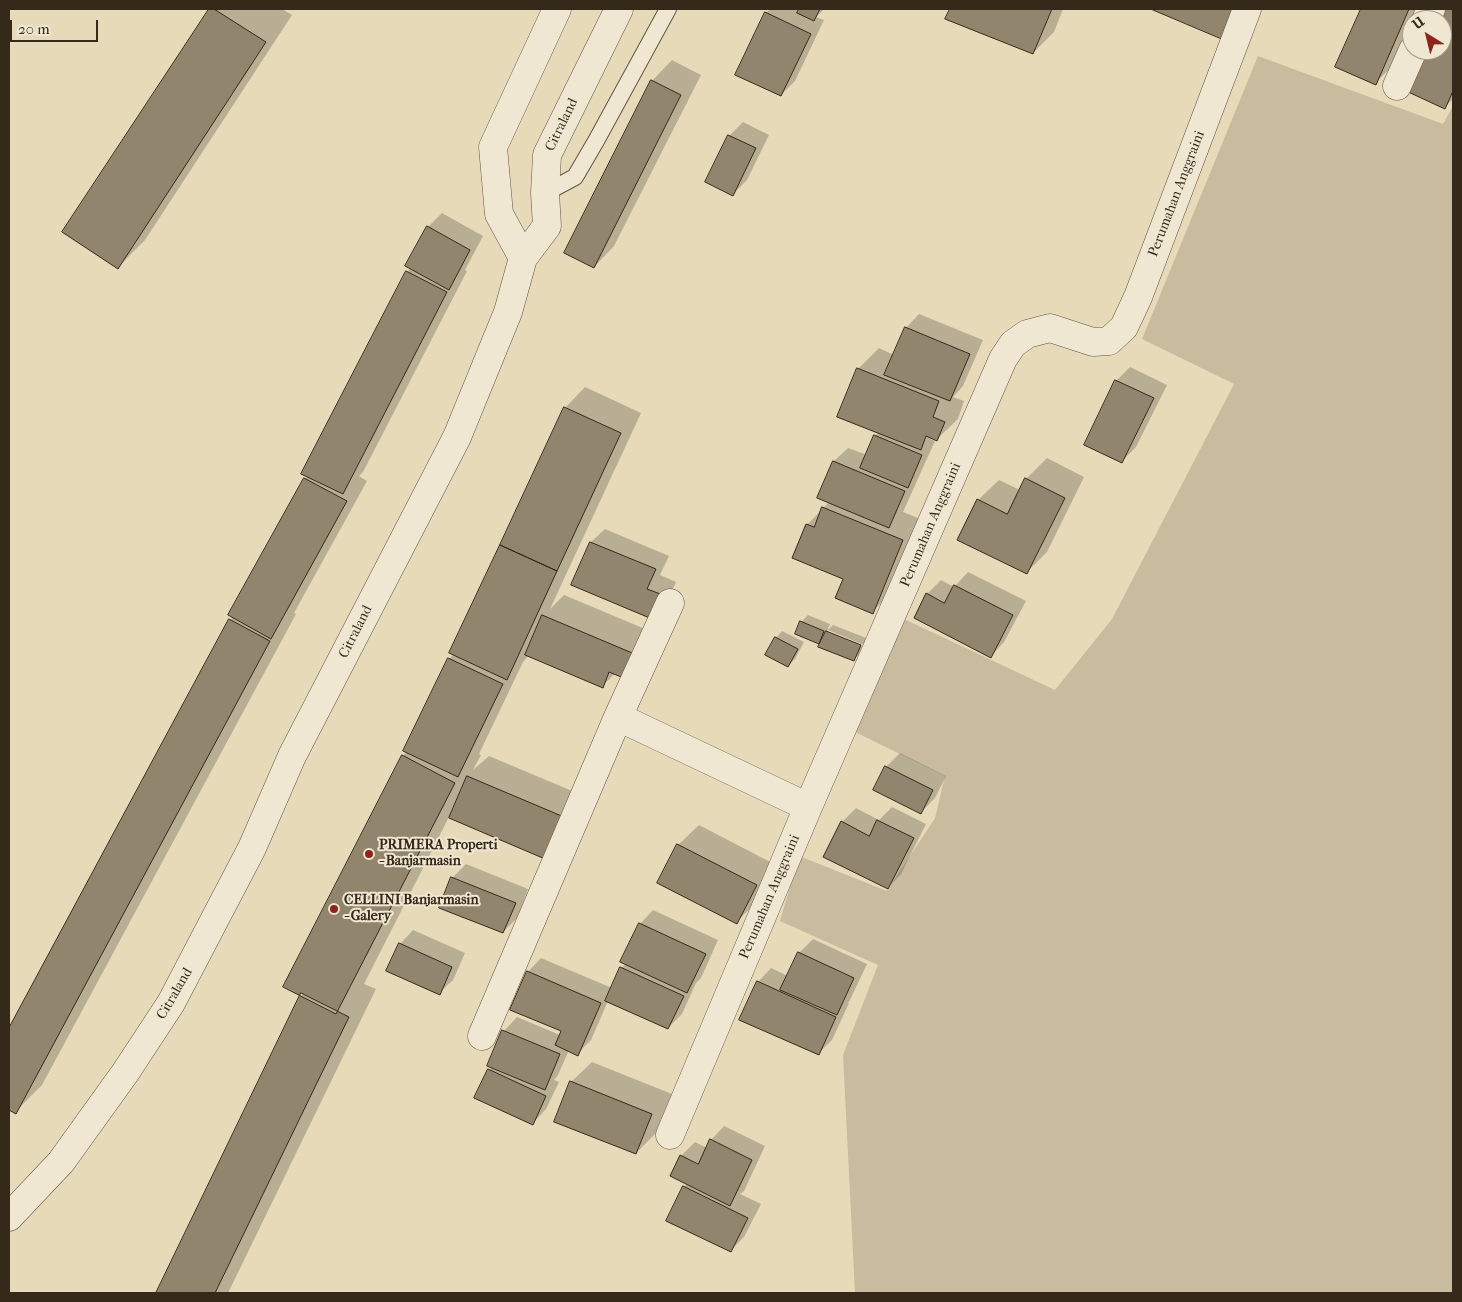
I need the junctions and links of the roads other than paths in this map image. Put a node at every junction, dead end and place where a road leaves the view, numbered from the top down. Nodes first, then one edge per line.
1 (557, 9) edge
2 (619, 9) edge
3 (668, 9) edge
4 (1247, 9) edge
5 (1409, 60) edge
6 (1397, 86) dead end
7 (545, 193) junction
8 (523, 258) junction
9 (670, 603) dead end
10 (618, 717) junction
11 (808, 806) junction
12 (482, 1036) dead end
13 (670, 1135) dead end
14 (9, 1217) edge

1 - 8 street
2 - 7 street, Citraland
3 - 7 lane
4 - 11 street, Perumahan Anggraini
5 - 6 street
7 - 8 street, Citraland
8 - 14 street, Citraland
9 - 10 street
10 - 11 street
10 - 12 street
11 - 13 street, Perumahan Anggraini

